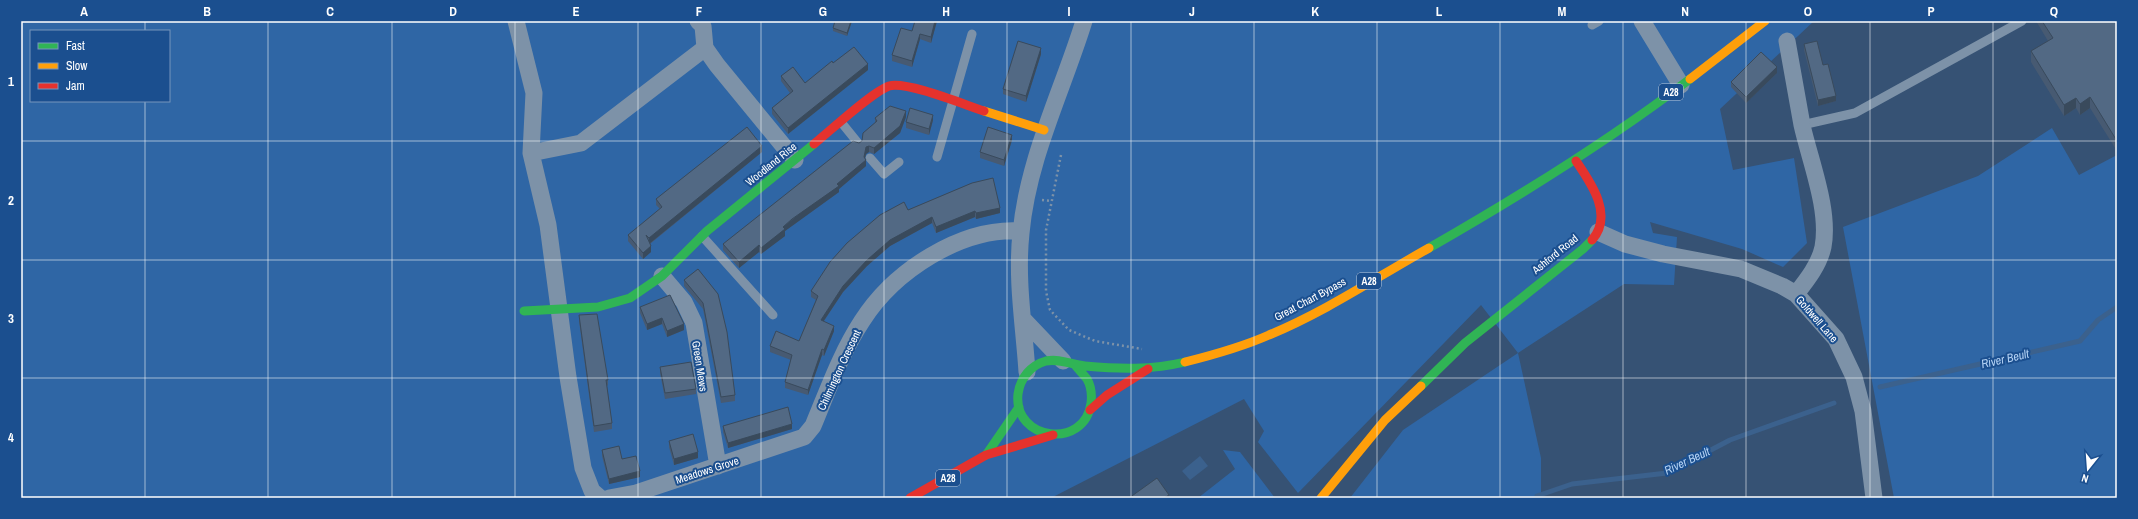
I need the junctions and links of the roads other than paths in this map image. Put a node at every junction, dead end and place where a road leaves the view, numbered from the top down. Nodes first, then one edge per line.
1 (516, 21) edge
2 (698, 21) edge
3 (1084, 21) edge
4 (1642, 21) edge
5 (1765, 21) edge
6 (2022, 21) edge
7 (972, 34) dead end
8 (1787, 41) dead end
9 (705, 48) junction
10 (1681, 85) junction
11 (952, 100) junction
12 (841, 122) junction
13 (1802, 125) junction
14 (1044, 130) junction
15 (858, 143) edge
16 (531, 153) junction
17 (937, 157) dead end
18 (870, 158) dead end
19 (795, 160) junction
20 (1576, 161) junction
21 (899, 162) dead end
22 (1021, 231) junction
23 (1598, 232) junction
24 (702, 236) junction
25 (662, 276) junction
26 (1796, 294) junction
27 (560, 309) junction
28 (524, 311) dead end
29 (773, 315) dead end
30 (1024, 320) junction
31 (1069, 363) junction
32 (1148, 369) junction
33 (1027, 372) junction
34 (1019, 407) junction
35 (1090, 410) junction
36 (1053, 435) junction
37 (804, 437) joint
38 (986, 456) junction
39 (718, 466) junction
40 (600, 498) edge
41 (609, 498) edge
42 (910, 498) edge
43 (1321, 498) edge
44 (1874, 498) edge

1 - 16 street
2 - 9 street
3 - 14 street
4 - 10 street
5 - 10 main road, A28
6 - 13 lane
7 - 11 lane
8 - 13 street
9 - 16 street
9 - 19 street
10 - 20 main road, A28
11 - 12 main road, Woodland Rise
11 - 14 main road, Woodland Rise
11 - 17 lane
12 - 15 lane
12 - 19 main road, Woodland Rise
13 - 26 street
14 - 22 street
16 - 27 street
18 - 21 lane
19 - 24 main road, Woodland Rise
20 - 23 main road
20 - 32 main road, Great Chart Bypass / A28
22 - 30 street
22 - 37 street, Chilmington Crescent
23 - 26 street, Goldwell Lane
23 - 43 main road, Ashford Road
24 - 25 main road, Woodland Rise
24 - 29 lane
25 - 27 main road, Woodland Rise
25 - 39 street, Green Mews
26 - 44 street, Goldwell Lane
27 - 28 main road, Woodland Rise
27 - 40 street
30 - 31 street
30 - 33 street
31 - 32 main road, Great Chart Bypass / A28
31 - 33 main road
31 - 35 main road
32 - 35 main road, Great Chart Bypass / A28
33 - 34 main road
34 - 36 main road
34 - 38 main road, A28
35 - 36 main road
36 - 38 main road, A28
37 - 39 street, Meadows Grove
38 - 42 main road, A28
39 - 41 street, Meadows Grove

